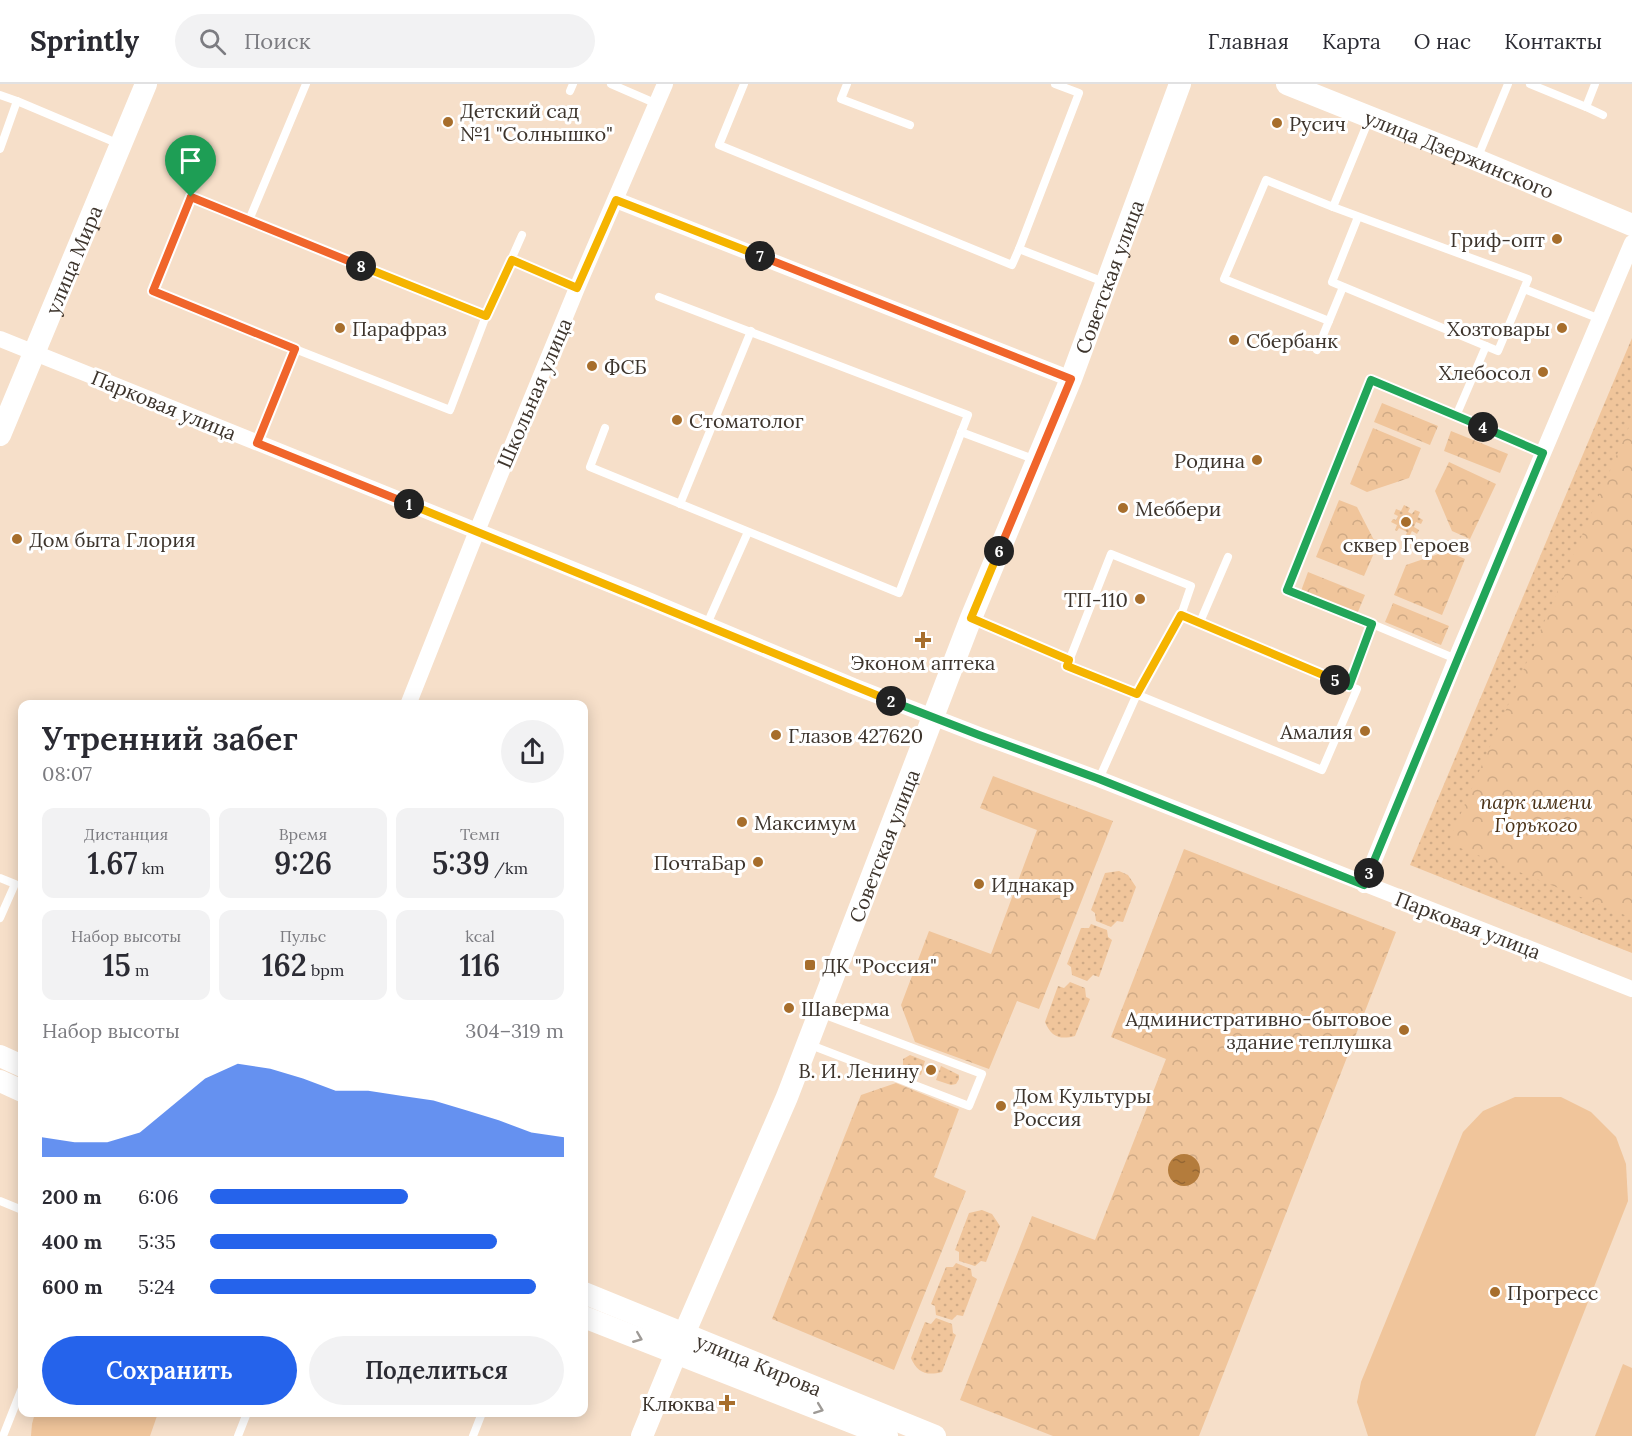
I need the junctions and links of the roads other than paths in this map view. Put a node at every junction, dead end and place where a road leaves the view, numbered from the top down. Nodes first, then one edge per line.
1 (146, 84) edge
2 (306, 84) edge
3 (611, 84) edge
4 (665, 84) edge
5 (744, 84) edge
6 (847, 84) edge
7 (1055, 84) edge
8 (1180, 84) edge
9 (1287, 84) edge
10 (1508, 84) edge
11 (1530, 84) edge
12 (1595, 84) edge
13 (0, 95) edge
14 (18, 101) junction
15 (657, 104) junction
16 (1586, 107) junction
17 (1603, 115) dead end
18 (1370, 117) junction
19 (910, 125) dead end
20 (121, 144) junction
21 (0, 149) edge
22 (1477, 160) junction
23 (616, 200) junction
24 (1333, 207) junction
25 (1358, 217) junction
26 (249, 220) junction
27 (1632, 225) edge
28 (522, 236) dead end
29 (1632, 243) edge
30 (1019, 249) junction
31 (512, 260) junction
32 (1106, 283) junction
33 (1343, 287) junction
34 (577, 288) junction
35 (1524, 289) junction
36 (659, 297) dead end
37 (486, 316) junction
38 (1600, 320) junction
39 (1329, 321) junction
40 (752, 331) junction
41 (0, 339) edge
42 (1486, 346) junction
43 (295, 349) junction
44 (1317, 350) dead end
45 (34, 352) junction
46 (1071, 379) junction
47 (1456, 416) junction
48 (605, 429) dead end
49 (961, 432) junction
50 (0, 435) edge
51 (257, 443) junction
52 (1543, 453) junction
53 (1037, 460) junction
54 (680, 504) junction
55 (477, 531) junction
56 (748, 532) junction
57 (1228, 557) dead end
58 (1181, 615) junction
59 (971, 618) junction
60 (1200, 622) junction
61 (707, 624) junction
62 (1372, 624) junction
63 (1069, 660) junction
64 (1456, 660) junction
65 (1349, 686) junction
66 (1137, 694) junction
67 (410, 700) edge
68 (933, 717) junction
69 (1099, 779) junction
70 (0, 878) edge
71 (1364, 885) junction
72 (0, 918) edge
73 (1632, 989) edge
74 (820, 1012) junction
75 (808, 1044) junction
76 (0, 1056) edge
77 (18, 1064) edge
78 (0, 1081) edge
79 (18, 1089) edge
80 (0, 1202) edge
81 (18, 1209) edge
82 (588, 1295) edge
83 (588, 1318) edge
84 (680, 1344) junction
85 (18, 1398) edge
86 (245, 1417) edge
87 (480, 1417) edge
88 (3, 1436) edge
89 (238, 1436) edge
90 (473, 1436) edge
91 (642, 1436) edge
92 (887, 1436) edge
93 (935, 1436) edge

1 - 20 street, улица Мира
2 - 26 lane
3 - 15 lane
4 - 15 street, Школьная улица
5 - 30 lane
6 - 19 lane
7 - 30 lane
8 - 32 street, Советская улица
9 - 18 street, улица Дзержинского
10 - 22 lane
11 - 16 lane
12 - 16 lane
13 - 14 lane
14 - 20 lane
14 - 21 lane
15 - 23 street, Школьная улица
16 - 17 lane
18 - 22 street, улица Дзержинского
18 - 24 lane
20 - 45 street, улица Мира
22 - 27 street, улица Дзержинского
23 - 34 street, Школьная улица
23 - 46 street
24 - 25 lane
24 - 39 lane
25 - 33 lane
25 - 35 lane
26 - 37 lane
26 - 43 lane
28 - 31 lane
29 - 38 street
30 - 32 lane
31 - 34 lane
31 - 37 lane
32 - 46 street, Советская улица
33 - 39 lane
33 - 42 lane
34 - 55 street, Школьная улица
35 - 38 lane
35 - 42 lane
36 - 40 lane
37 - 43 lane
38 - 52 street
39 - 44 lane
40 - 49 lane
40 - 54 lane
41 - 45 street, Парковая улица
42 - 47 lane
43 - 51 lane
45 - 50 street, улица Мира
45 - 51 street, Парковая улица
46 - 53 street, Советская улица
47 - 52 lane
47 - 62 lane
48 - 54 lane
49 - 53 lane
49 - 56 lane
51 - 55 street, Парковая улица
52 - 64 street
53 - 59 street, Советская улица
54 - 56 lane
55 - 61 street, Парковая улица
55 - 67 street, Школьная улица
56 - 61 lane
57 - 60 lane
58 - 60 lane
58 - 63 lane
58 - 66 lane
59 - 63 lane
59 - 68 street, Советская улица
60 - 65 lane
61 - 68 street, Парковая улица
62 - 64 lane
62 - 65 lane
63 - 66 lane
64 - 71 street
65 - 66 lane
66 - 69 lane
68 - 69 street, Парковая улица
68 - 74 street, Советская улица
69 - 71 street, Парковая улица
70 - 72 lane
71 - 73 street, Парковая улица
74 - 75 street, Советская улица
74 - 75 lane
75 - 84 street, Советская улица
76 - 77 street
78 - 79 street
80 - 81 lane
82 - 84 street, улица Кирова
83 -> 84 street, улица Кирова
84 - 91 street, Советская улица
84 -> 92 street, улица Кирова
84 - 93 street, улица Кирова
85 - 88 lane
86 - 89 lane
87 - 90 lane

